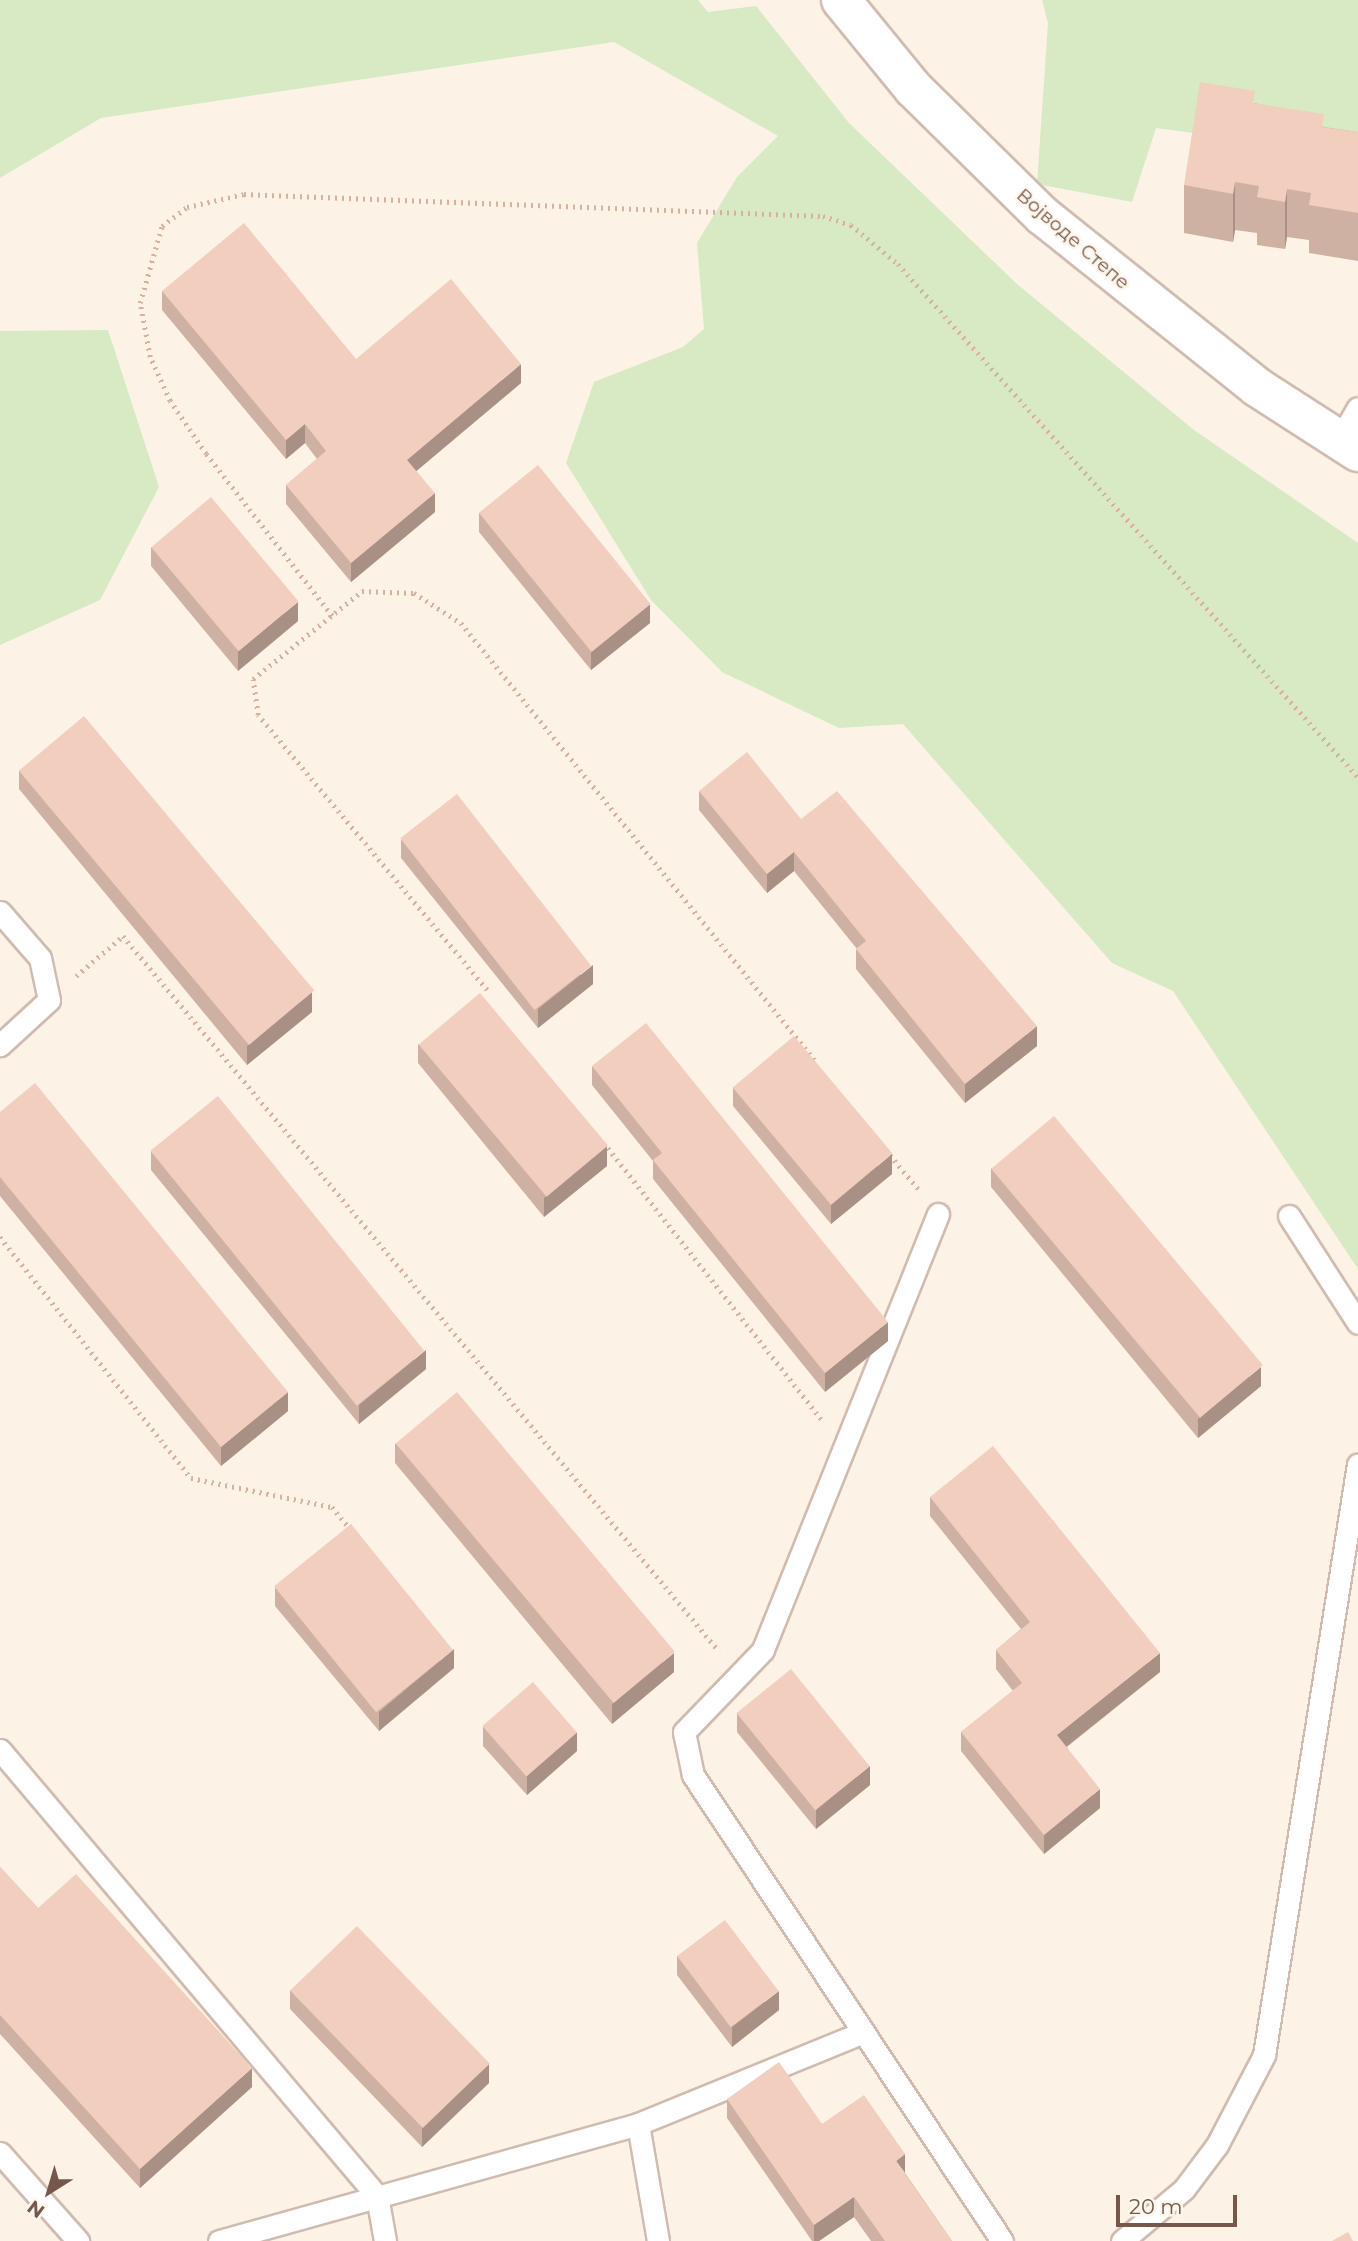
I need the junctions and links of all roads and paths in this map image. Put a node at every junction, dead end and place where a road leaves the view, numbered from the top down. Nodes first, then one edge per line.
1 (841, 0) edge
2 (1358, 408) edge
3 (1348, 447) edge
4 (332, 616) junction
5 (1358, 776) edge
6 (0, 912) edge
7 (487, 990) dead end
8 (49, 1000) junction
9 (0, 1045) edge
10 (825, 1074) edge
11 (608, 1148) edge
12 (886, 1149) edge
13 (938, 1214) joint
14 (1289, 1216) dead end
15 (0, 1237) edge
16 (1358, 1322) edge
17 (845, 1450) junction
18 (1358, 1464) edge
19 (358, 1538) edge
20 (740, 1676) junction
21 (0, 1750) edge
22 (863, 2032) junction
23 (638, 2124) junction
24 (0, 2153) edge
25 (377, 2196) junction
26 (78, 2241) edge
27 (219, 2241) edge
28 (385, 2241) edge
29 (658, 2241) edge
30 (1002, 2241) edge
31 (1122, 2241) edge

1 - 3 street, Војводе Степе
2 - 3 lane, Војводе Степе
4 - 5 path
4 - 7 path
4 - 10 path
6 - 8 lane
8 - 9 lane
8 - 20 path
11 - 17 path
12 - 13 path
13 - 17 lane
14 - 16 lane
15 - 19 path
17 - 20 lane
18 - 31 lane
20 - 22 lane
21 - 25 lane
22 - 23 lane
22 - 30 lane
23 - 25 lane
23 - 29 lane
24 - 26 lane
25 - 27 lane
25 - 28 lane

